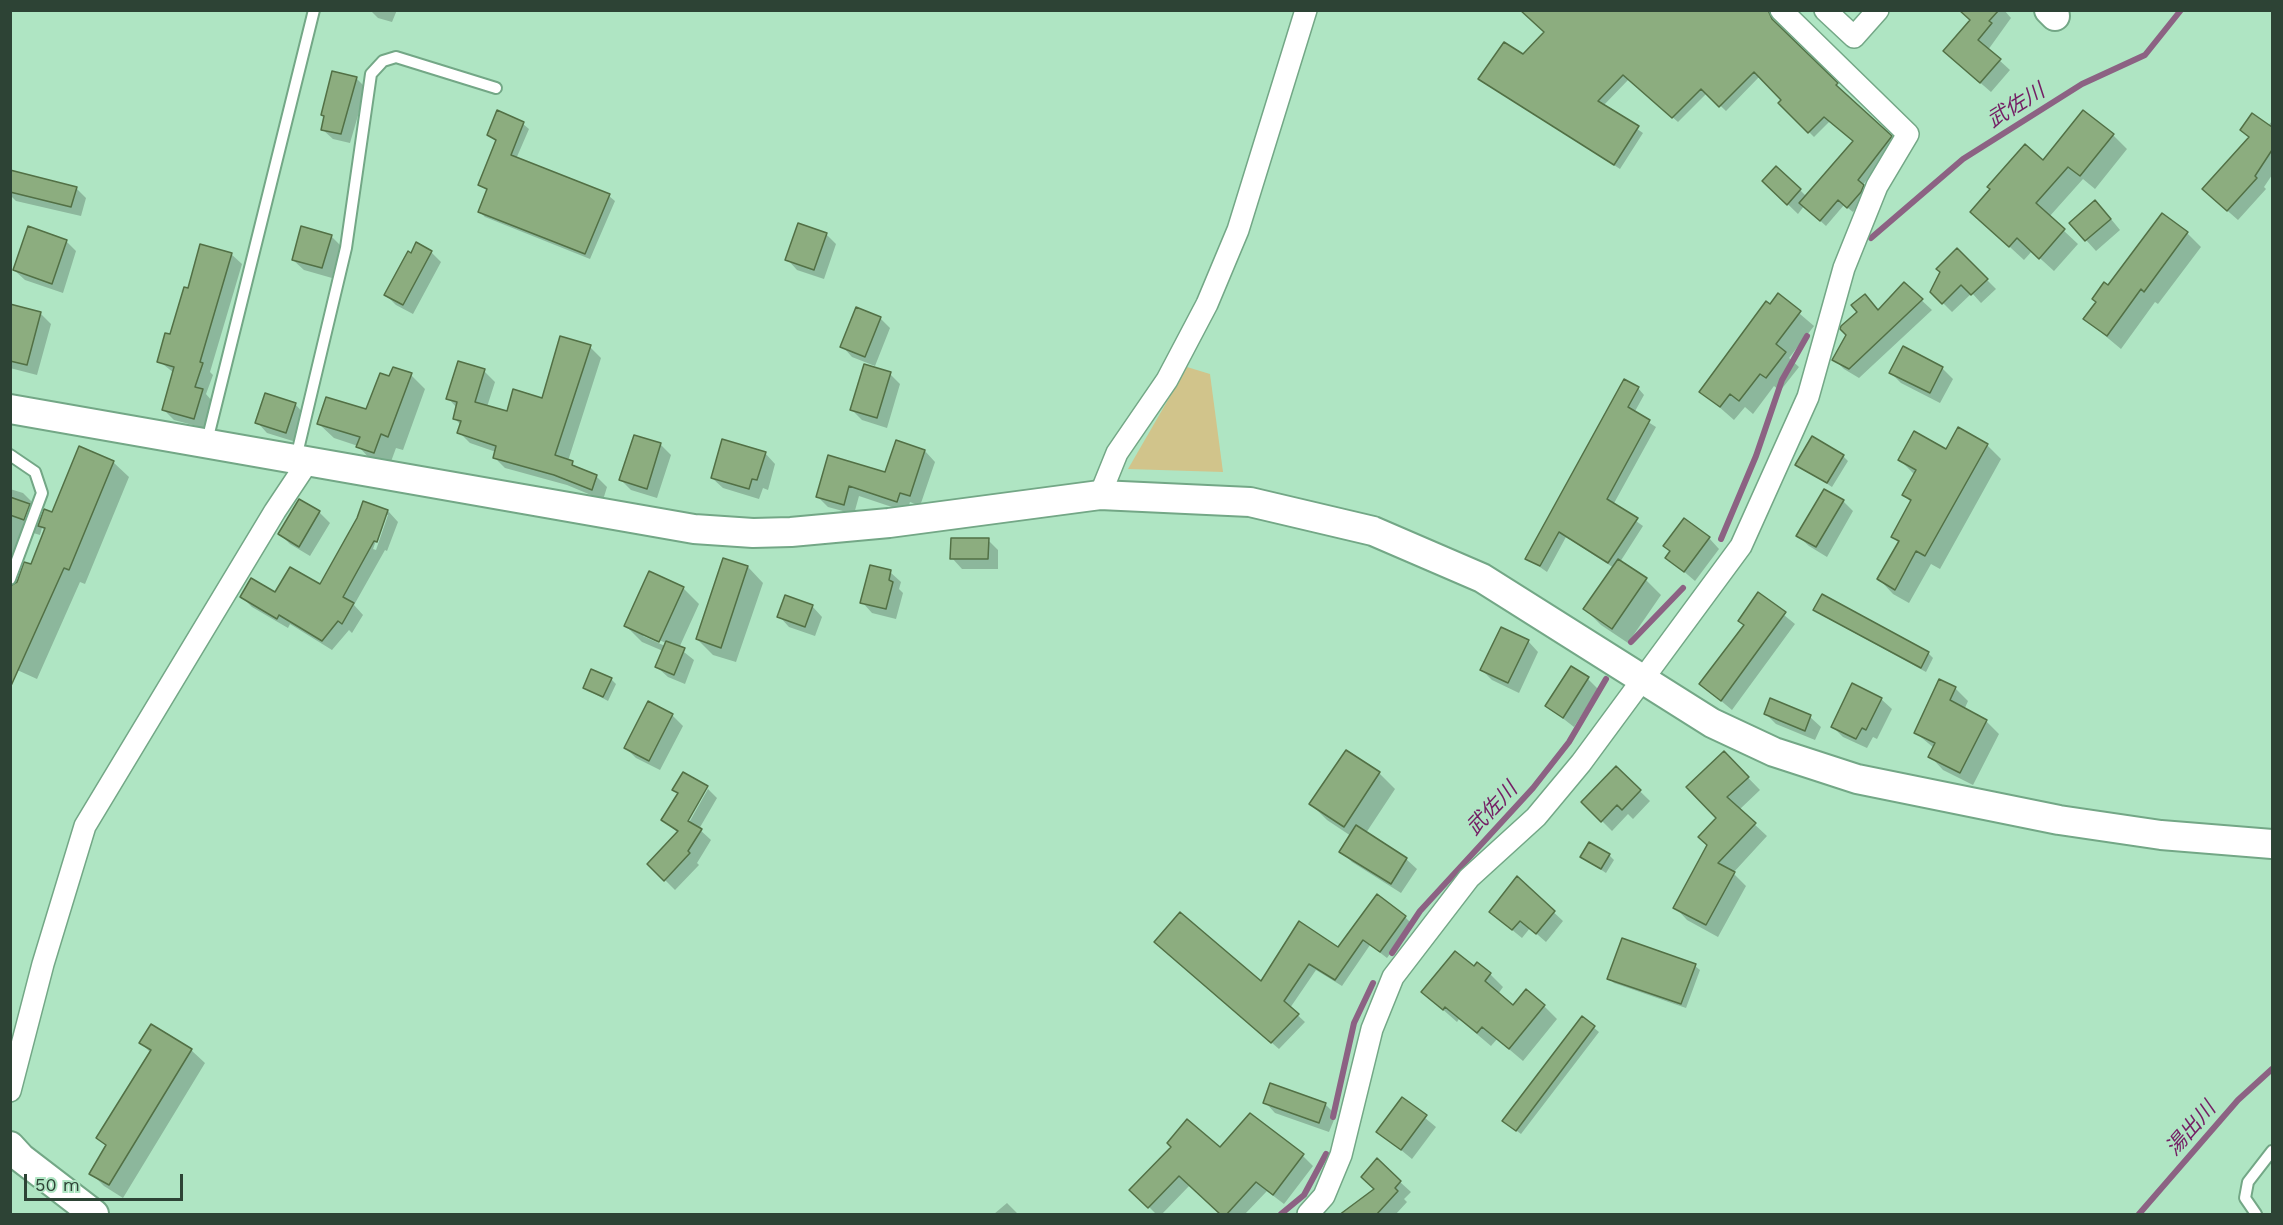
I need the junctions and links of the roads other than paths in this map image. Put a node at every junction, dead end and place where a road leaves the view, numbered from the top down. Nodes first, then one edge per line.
1 (314, 10) edge
2 (1306, 10) edge
3 (1781, 10) edge
4 (1825, 10) edge
5 (1878, 10) edge
6 (496, 88) dead end
7 (10, 409) edge
8 (207, 444) junction
9 (10, 455) edge
10 (302, 459) junction
11 (1100, 495) junction
12 (10, 579) edge
13 (1642, 681) junction
14 (2272, 844) edge
15 (10, 1091) edge
16 (10, 1146) edge
17 (2272, 1151) edge
18 (94, 1215) edge
19 (1308, 1215) edge
20 (2256, 1215) edge

1 - 8 lane
2 - 11 street
3 - 13 street
4 - 5 street
6 - 10 lane
7 - 8 street
8 - 10 street
9 - 12 lane
10 - 11 street
10 - 15 street
11 - 13 street
13 - 14 street
13 - 19 street
16 - 18 street
17 - 20 lane

